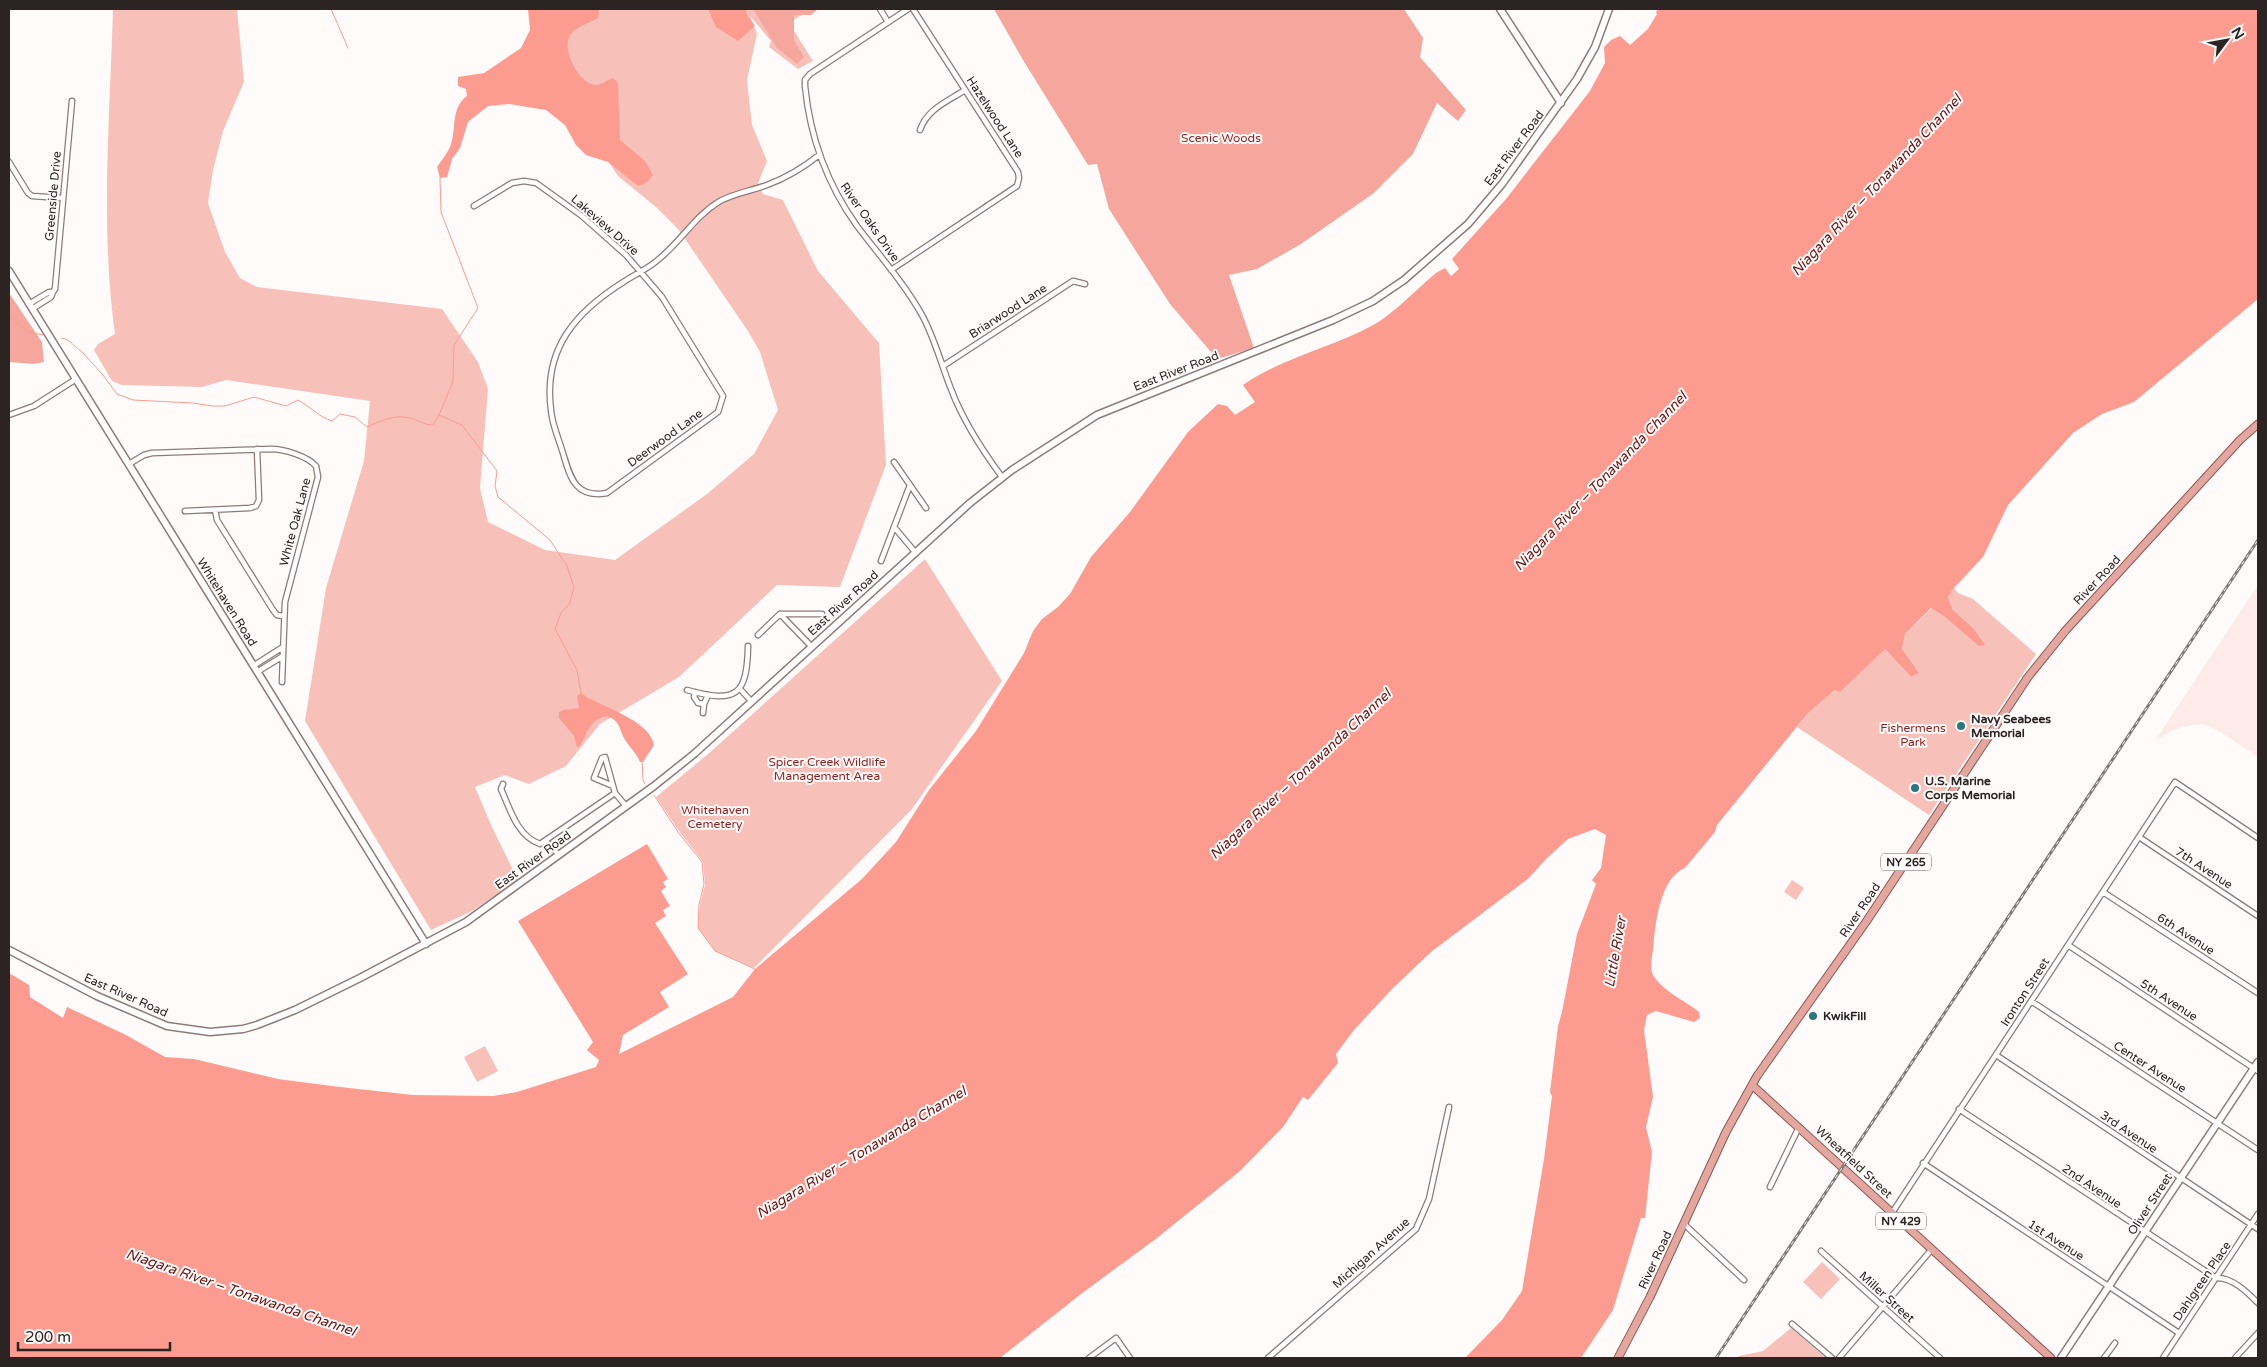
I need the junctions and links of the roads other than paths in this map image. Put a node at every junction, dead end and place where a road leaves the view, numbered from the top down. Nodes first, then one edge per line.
1 (880, 9) edge
2 (908, 9) edge
3 (913, 9) edge
4 (1500, 9) edge
5 (1609, 9) edge
6 (888, 22) junction
7 (965, 90) junction
8 (72, 101) dead end
9 (1561, 103) junction
10 (920, 130) dead end
11 (819, 155) junction
12 (9, 162) edge
13 (62, 198) junction
14 (474, 206) dead end
15 (891, 270) junction
16 (9, 271) edge
17 (641, 272) junction
18 (1085, 284) dead end
19 (30, 306) junction
20 (943, 366) junction
21 (76, 379) junction
22 (9, 415) edge
23 (2258, 424) edge
24 (257, 449) junction
25 (894, 462) dead end
26 (129, 464) junction
27 (1002, 477) junction
28 (910, 485) junction
29 (926, 508) dead end
30 (215, 510) junction
31 (185, 511) dead end
32 (894, 527) junction
33 (916, 552) junction
34 (880, 561) dead end
35 (780, 614) junction
36 (822, 614) dead end
37 (283, 616) junction
38 (758, 635) dead end
39 (748, 646) dead end
40 (283, 647) junction
41 (812, 647) junction
42 (283, 656) junction
43 (255, 669) junction
44 (282, 682) dead end
45 (740, 689) junction
46 (687, 690) dead end
47 (695, 692) junction
48 (708, 695) junction
49 (752, 702) junction
50 (704, 704) junction
51 (704, 712) dead end
52 (503, 784) dead end
53 (613, 786) junction
54 (615, 793) junction
55 (626, 806) junction
56 (2139, 837) junction
57 (2258, 838) edge
58 (546, 841) junction
59 (559, 855) junction
60 (2103, 892) junction
61 (2258, 916) edge
62 (426, 944) junction
63 (2068, 945) junction
64 (9, 950) edge
65 (2258, 993) edge
66 (2031, 1001) junction
67 (1996, 1055) junction
68 (2257, 1067) edge
69 (1752, 1085) junction
70 (1449, 1107) dead end
71 (1959, 1109) junction
72 (2217, 1123) junction
73 (1799, 1127) junction
74 (2258, 1150) edge
75 (1923, 1163) junction
76 (2180, 1178) junction
77 (1770, 1187) dead end
78 (1892, 1213) junction
79 (2258, 1214) edge
80 (1684, 1224) junction
81 (2252, 1225) junction
82 (2258, 1229) edge
83 (2145, 1233) junction
84 (1932, 1249) junction
85 (1821, 1251) dead end
86 (2216, 1278) junction
87 (1744, 1280) dead end
88 (2109, 1286) junction
89 (2258, 1303) edge
90 (1883, 1307) junction
91 (1792, 1324) dead end
92 (2179, 1333) junction
93 (2258, 1333) edge
94 (2115, 1343) dead end
95 (1089, 1358) edge
96 (1130, 1358) edge
97 (1268, 1358) edge
98 (1618, 1358) edge
99 (1832, 1358) edge
100 (1839, 1358) edge
101 (1940, 1358) edge
102 (2051, 1358) edge
103 (2061, 1358) edge
104 (2104, 1358) edge
105 (2163, 1358) edge
106 (2235, 1358) edge

1 - 6 street
2 - 6 street, River Oaks Drive
3 - 7 street, Hazelwood Lane
4 - 9 main road
5 - 9 main road, East River Road
6 - 11 street, River Oaks Drive
7 - 10 street
7 - 15 street, Hazelwood Lane
8 - 13 street, Greenside Drive
9 - 27 main road, East River Road
11 - 15 street, River Oaks Drive
11 - 17 street
12 - 13 street
13 - 19 street, Greenside Drive
14 - 17 street, Lakeview Drive
15 - 20 street, River Oaks Drive
16 - 19 main road, Whitehaven Road
17 - 17 street, Deerwood Lane
18 - 20 street, Briarwood Lane
19 - 21 main road, Whitehaven Road
20 - 27 street, River Oaks Drive
21 - 22 street
21 - 26 main road, Whitehaven Road
23 - 69 main road, River Road / NY 265
24 - 26 street, White Oak Lane
24 - 30 street
24 - 37 street, White Oak Lane
25 - 28 street
26 - 43 main road, Whitehaven Road
27 - 33 main road, East River Road
28 - 29 street
28 - 32 street
30 - 31 street
30 - 37 street
32 - 33 street
32 - 34 street
33 - 41 main road, East River Road
35 - 36 street
35 - 38 street
35 - 41 street
37 - 40 street, White Oak Lane
39 - 45 street
40 - 42 street, White Oak Lane
40 - 43 street
41 - 49 main road, East River Road
42 - 43 street
42 - 44 street, White Oak Lane
43 - 62 main road, Whitehaven Road
45 - 48 street
45 - 49 street
46 - 47 street
47 - 48 street
47 - 50 street
48 - 50 street
49 - 55 main road, East River Road
50 - 51 street
52 - 58 street
53 - 53 street
53 - 54 street
54 - 55 street
54 - 58 street
55 - 59 main road, East River Road
56 - 57 street, Ironton Street
56 - 60 street, Ironton Street
56 - 61 street, 7th Avenue
58 - 59 street
59 - 62 main road, East River Road
60 - 63 street, Ironton Street
60 - 65 street, 6th Avenue
62 - 64 main road, East River Road
63 - 66 street, Ironton Street
63 - 68 street, 5th Avenue
66 - 67 street, Ironton Street
66 - 72 street, Center Avenue
67 - 71 street, Ironton Street
67 - 76 street, 3rd Avenue
68 - 72 main road, Oliver Street
69 - 73 main road, Wheatfield Street / NY 429
69 - 80 main road, River Road / NY 265
70 - 97 street, Michigan Avenue
71 - 75 street, Ironton Street
71 - 83 street, 2nd Avenue
72 - 74 street, Center Avenue
72 - 76 main road, Oliver Street
73 - 77 street
73 - 78 main road, Wheatfield Street / NY 429
75 - 78 street, Ironton Street
75 - 88 street, 1st Avenue
76 - 81 street, 3rd Avenue
76 - 83 main road, Oliver Street
78 - 84 main road, Wheatfield Street / NY 429
79 - 81 street, Dahlgreen Place
80 - 87 street
80 - 98 main road, River Road / NY 265
81 - 82 street, 3rd Avenue
81 - 86 street, Dahlgreen Place
83 - 86 street, 2nd Avenue
83 - 88 main road, Oliver Street
84 - 90 street
84 - 102 main road, Wheatfield Street / NY 429
85 - 90 street, Miller Street
86 - 89 street, 2nd Avenue
86 - 92 street, Dahlgreen Place
88 - 92 street, 1st Avenue
88 - 103 main road, Oliver Street
90 - 100 street
90 - 101 street, Miller Street
91 - 99 street
92 - 105 street, Dahlgreen Place
93 - 106 street
94 - 104 street
95 - 96 street

